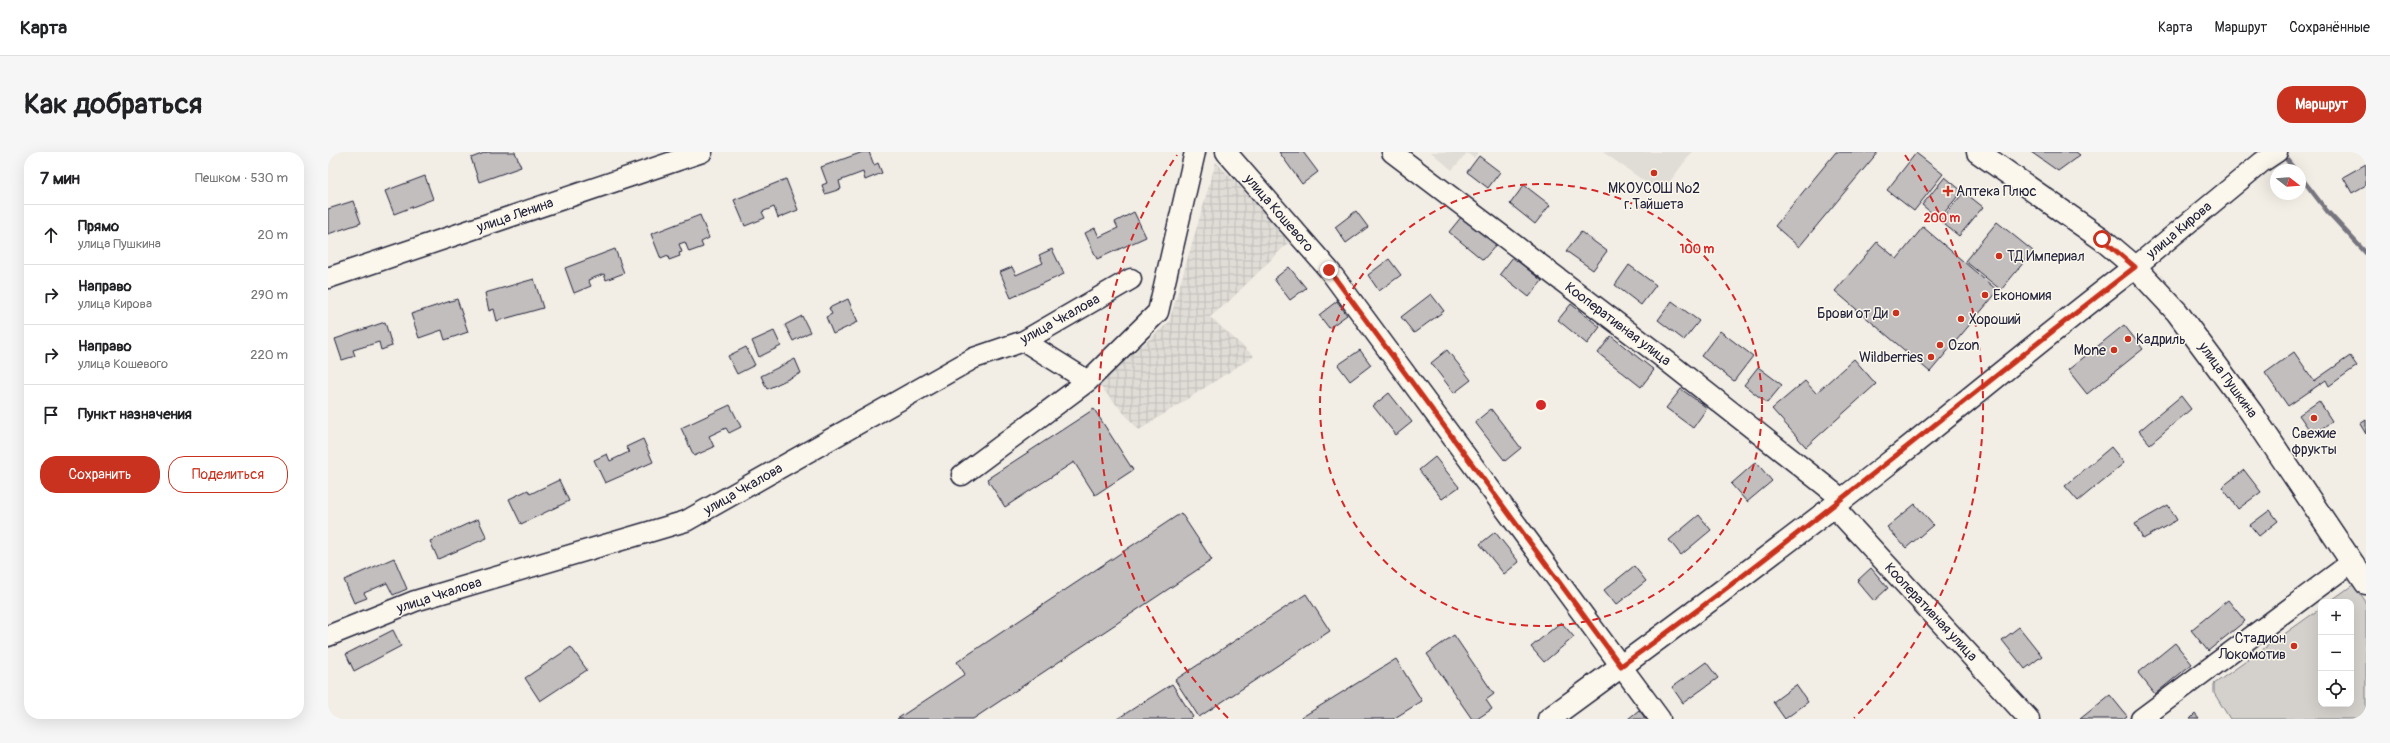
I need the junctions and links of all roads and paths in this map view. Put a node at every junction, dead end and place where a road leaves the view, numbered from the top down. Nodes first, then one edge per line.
1 (702, 152) edge
2 (1196, 152) edge
3 (1226, 152) edge
4 (1392, 152) edge
5 (1978, 152) edge
6 (2277, 152) edge
7 (2135, 267) junction
8 (328, 278) edge
9 (1131, 279) dead end
10 (1024, 341) junction
11 (1088, 381) junction
12 (962, 475) dead end
13 (1837, 502) junction
14 (2352, 562) junction
15 (2366, 583) edge
16 (328, 636) edge
17 (1621, 666) junction
18 (1549, 719) edge
19 (1660, 719) edge
20 (2029, 719) edge
21 (2141, 719) edge

1 - 8 street, улица Ленина
2 - 11 street
3 - 17 street, улица Кошевого
4 - 13 street, Кооперативная улица
5 - 7 main road, улица Пушкина
6 - 7 street, улица Кирова
7 - 13 main road, улица Кирова
7 - 14 main road, улица Пушкина
9 - 10 street, улица Чкалова
10 - 11 street
10 - 16 street, улица Чкалова
11 - 12 street
13 - 17 main road, улица Кирова
13 - 20 street, Кооперативная улица
14 - 15 main road, улица Пушкина
14 - 21 street
17 - 18 main road, улица Кирова
17 - 19 street, улица Кошевого

